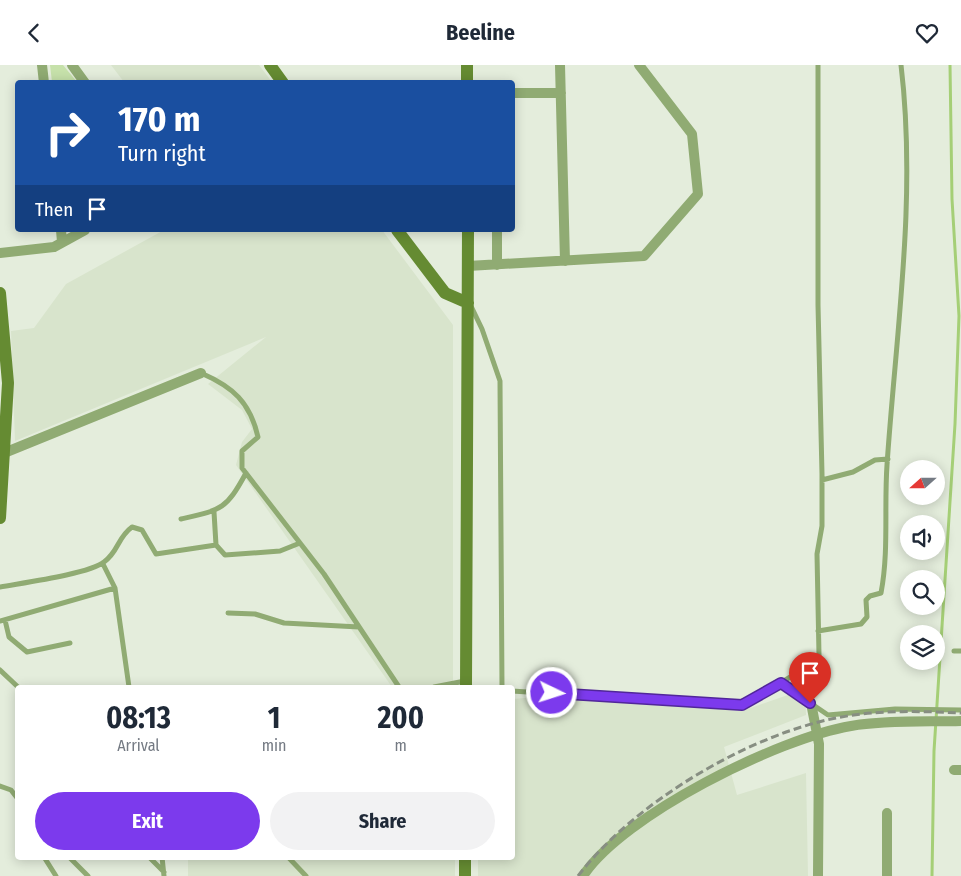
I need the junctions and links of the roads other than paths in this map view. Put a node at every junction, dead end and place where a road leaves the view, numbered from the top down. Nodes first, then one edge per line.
1 (42, 65) edge
2 (72, 65) edge
3 (467, 65) edge
4 (560, 65) edge
5 (639, 65) edge
6 (818, 65) edge
7 (901, 65) edge
8 (274, 67) edge
9 (44, 80) edge
10 (84, 80) edge
11 (281, 80) edge
12 (467, 80) edge
13 (515, 93) edge
14 (561, 93) junction
15 (61, 232) edge
16 (81, 232) edge
17 (398, 232) edge
18 (468, 232) edge
19 (497, 232) edge
20 (62, 243) junction
21 (0, 253) edge
22 (565, 261) junction
23 (497, 265) junction
24 (468, 266) junction
25 (0, 293) edge
26 (468, 303) junction
27 (1, 314) edge
28 (201, 373) joint
29 (3, 408) edge
30 (4, 453) junction
31 (888, 459) junction
32 (246, 473) junction
33 (822, 480) junction
34 (214, 512) junction
35 (0, 518) edge
36 (181, 519) dead end
37 (300, 543) junction
38 (216, 545) junction
39 (103, 564) junction
40 (0, 587) edge
41 (115, 588) junction
42 (228, 613) dead end
43 (2, 620) edge
44 (359, 627) junction
45 (818, 631) junction
46 (70, 643) dead end
47 (954, 651) dead end
48 (961, 651) edge
49 (0, 670) edge
50 (781, 683) junction
51 (466, 684) edge
52 (16, 685) edge
53 (129, 685) edge
54 (398, 685) edge
55 (502, 685) edge
56 (515, 691) edge
57 (810, 703) junction
58 (959, 710) edge
59 (961, 721) edge
60 (816, 733) junction
61 (0, 786) edge
62 (15, 795) edge
63 (887, 813) dead end
64 (46, 860) edge
65 (72, 860) edge
66 (152, 860) edge
67 (162, 860) edge
68 (291, 860) edge
69 (465, 860) edge
70 (164, 874) edge
71 (56, 876) edge
72 (88, 876) edge
73 (306, 876) edge
74 (465, 876) edge
75 (583, 876) edge
76 (818, 876) edge
77 (887, 876) edge

1 - 9 street
2 - 10 street
3 - 12 street
4 - 14 street
5 - 22 street
6 - 33 lane
7 - 31 lane
8 - 11 street
13 - 14 street
14 - 22 street
15 - 20 street
16 - 20 street
17 - 26 street
18 - 24 street
19 - 23 street
20 - 21 street
22 - 23 street
23 - 24 street
24 - 26 street
25 - 27 street
26 - 51 street
26 - 55 lane
27 - 29 street
28 - 30 street
28 - 32 lane
29 - 30 street
30 - 35 street
31 - 33 lane
31 - 45 lane
32 - 34 lane
32 - 37 lane
33 - 45 lane
34 - 36 lane
34 - 38 lane
37 - 38 lane
37 - 44 lane
38 - 39 lane
39 - 40 lane
39 - 41 lane
41 - 43 lane
41 - 53 lane
42 - 44 lane
43 - 46 lane
44 - 54 lane
45 - 50 lane
47 - 48 lane
49 - 52 lane
50 - 56 lane
50 - 57 lane
57 - 58 lane
57 - 60 street
59 - 60 street
60 - 75 street
60 - 76 street
61 - 62 lane
63 - 77 street
64 - 71 lane
65 - 72 lane
66 - 70 lane
67 - 70 lane
68 - 73 lane
69 - 74 street

